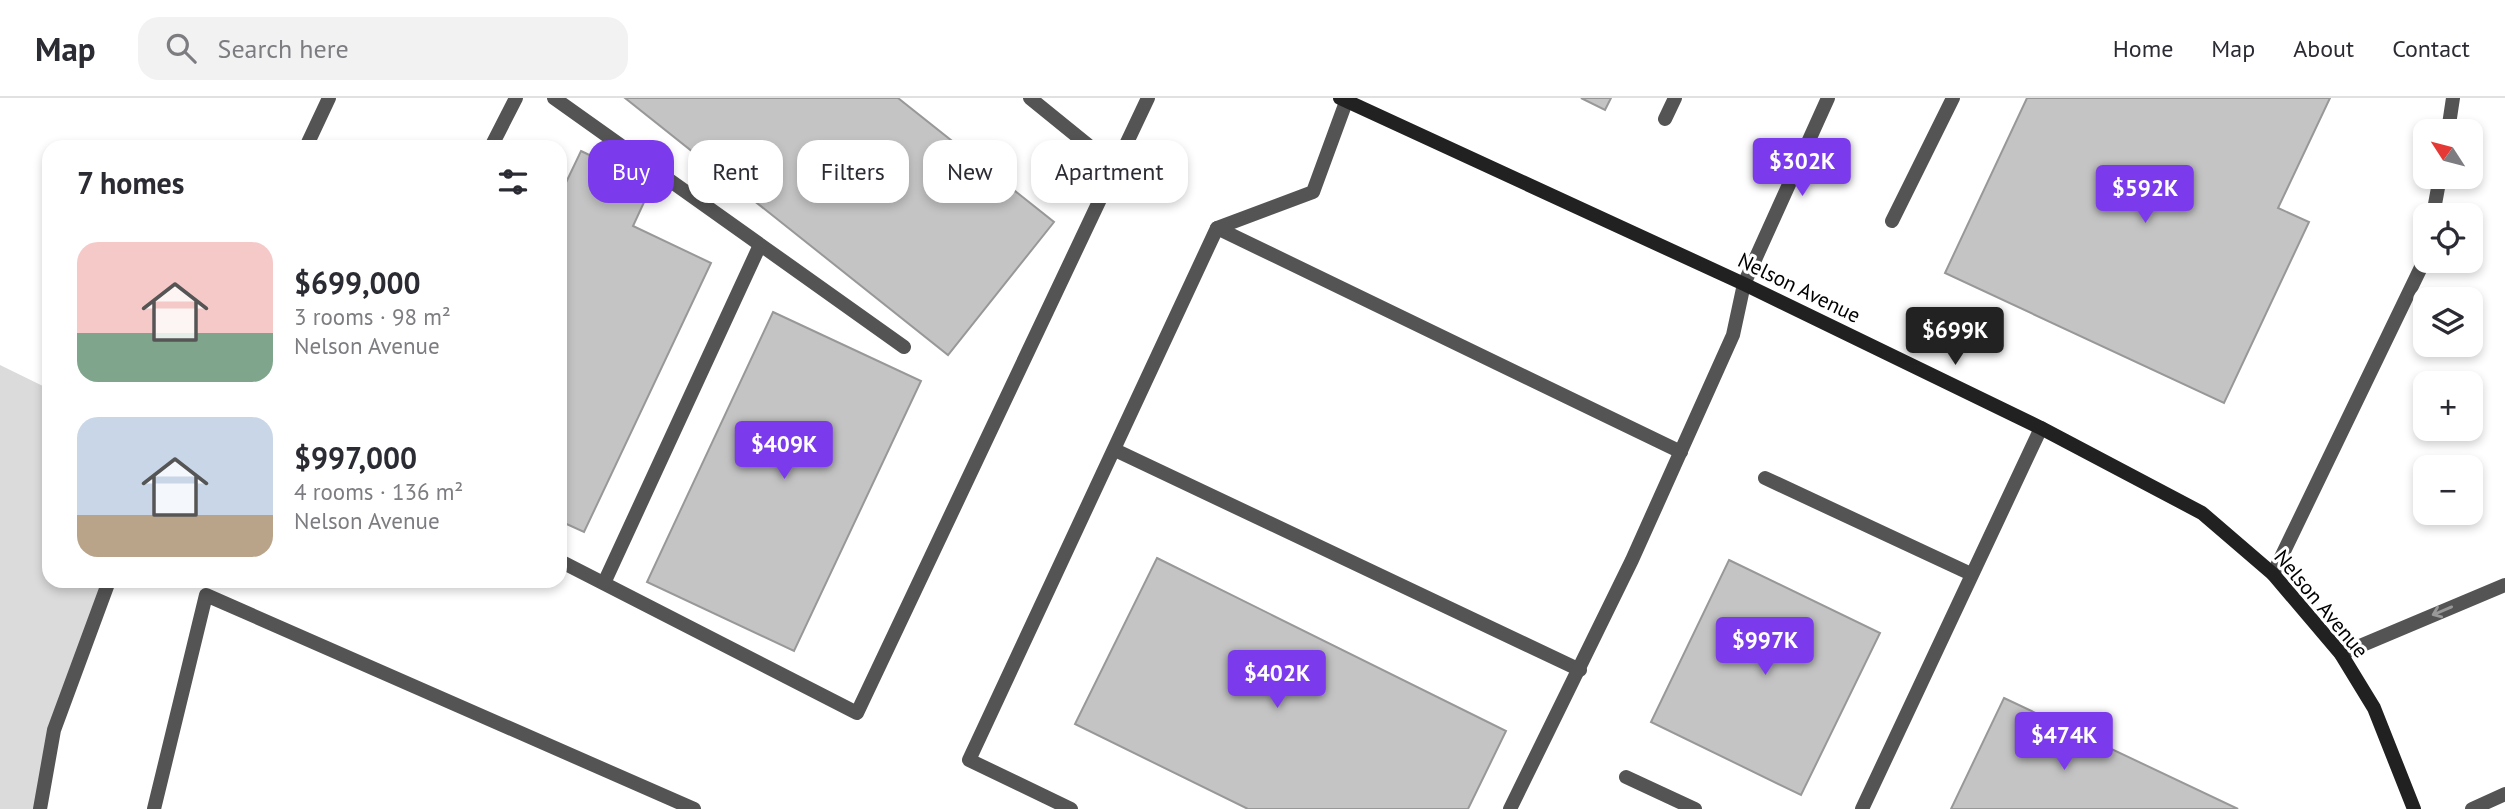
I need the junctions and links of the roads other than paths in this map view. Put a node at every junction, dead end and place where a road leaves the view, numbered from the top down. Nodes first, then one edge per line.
1 (329, 98) edge
2 (516, 98) edge
3 (554, 98) edge
4 (1030, 98) edge
5 (1147, 98) edge
6 (1675, 98) edge
7 (1828, 98) edge
8 (2454, 98) edge
9 (1948, 99) edge
10 (1343, 100) edge
11 (1665, 119) dead end
12 (2450, 119) edge
13 (309, 140) edge
14 (495, 140) edge
15 (1082, 140) edge
16 (1128, 140) edge
17 (1098, 203) edge
18 (1892, 221) dead end
19 (1217, 228) junction
20 (760, 245) junction
21 (2418, 273) edge
22 (1744, 284) junction
23 (904, 347) dead end
24 (2041, 428) junction
25 (1115, 450) junction
26 (1681, 452) junction
27 (1765, 478) dead end
28 (567, 564) edge
29 (1972, 574) junction
30 (2273, 575) junction
31 (604, 583) junction
32 (2505, 585) edge
33 (106, 588) edge
34 (2341, 654) junction
35 (1580, 670) junction
36 (1626, 777) dead end
37 (2505, 794) edge
38 (40, 809) edge
39 (154, 809) edge
40 (694, 809) edge
41 (1071, 809) edge
42 (1510, 809) edge
43 (1695, 809) edge
44 (1862, 809) edge
45 (2414, 809) edge
46 (2472, 809) edge

1 - 13 street
2 - 14 street
3 - 20 street
4 - 15 street
5 - 16 street
6 - 11 street
7 - 22 street
8 - 12 street
9 - 18 street
10 - 19 street
10 - 22 street, Nelson Avenue
17 - 31 street
19 - 25 street
19 - 26 street
20 - 23 street
20 - 31 street
21 - 30 street
22 - 24 street, Nelson Avenue
22 - 26 street
24 - 29 street
24 - 30 street, Nelson Avenue
25 - 35 street
25 - 41 street
26 - 35 street
27 - 29 street
28 - 31 street
29 - 44 street
30 - 34 street, Nelson Avenue
32 -> 34 street
33 - 38 street
34 - 45 street, Nelson Avenue
35 - 42 street
36 - 43 street
37 - 46 street
39 - 40 street

